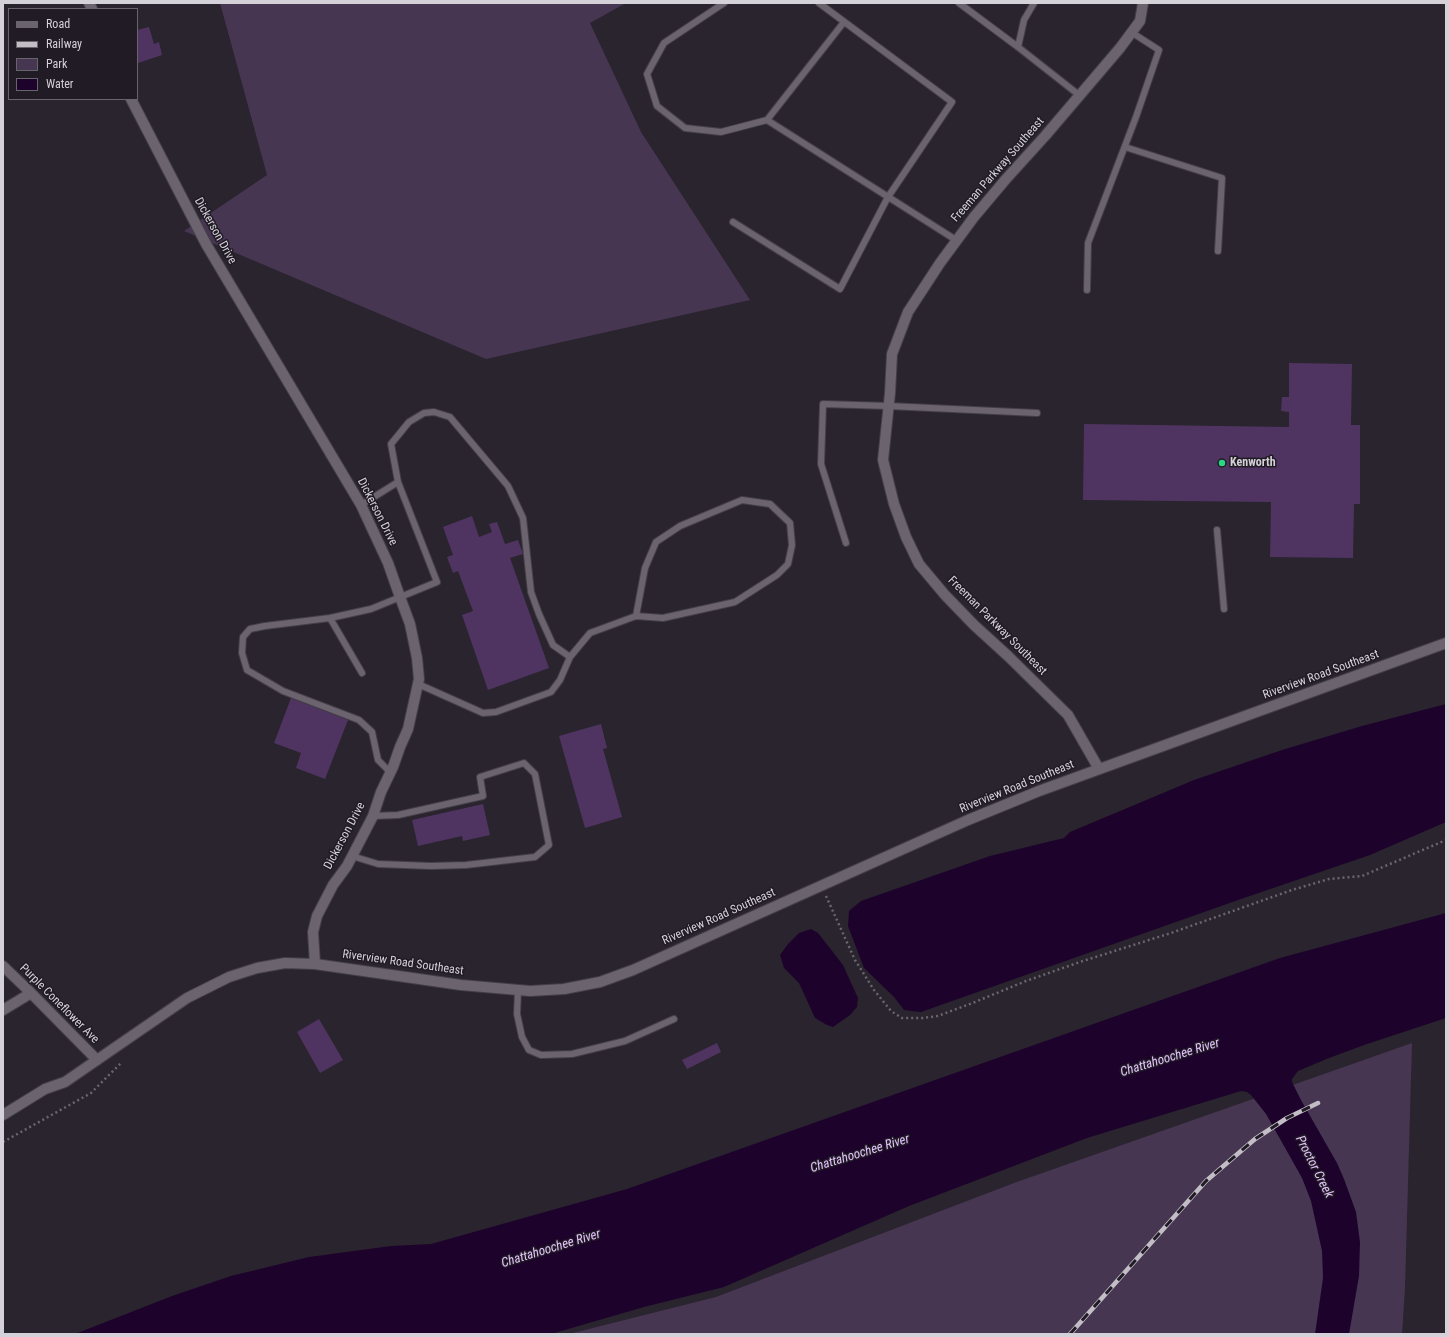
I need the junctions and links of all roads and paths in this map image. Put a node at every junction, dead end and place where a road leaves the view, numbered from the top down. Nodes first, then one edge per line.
1 (724, 3) edge
2 (819, 3) edge
3 (959, 3) edge
4 (1034, 3) edge
5 (1143, 3) edge
6 (844, 22) junction
7 (1131, 32) junction
8 (1018, 47) junction
9 (1079, 95) junction
10 (132, 100) edge
11 (767, 120) junction
12 (1124, 147) junction
13 (888, 197) junction
14 (733, 222) dead end
15 (956, 240) junction
16 (1218, 251) dead end
17 (1087, 290) dead end
18 (889, 406) junction
19 (1037, 413) dead end
20 (398, 482) junction
21 (361, 505) junction
22 (1217, 530) dead end
23 (846, 543) dead end
24 (400, 597) junction
25 (1224, 609) dead end
26 (636, 616) junction
27 (330, 618) junction
28 (1446, 643) edge
29 (570, 657) junction
30 (362, 672) dead end
31 (418, 684) junction
32 (1099, 769) junction
33 (391, 773) junction
34 (373, 816) junction
35 (1446, 840) edge
36 (352, 856) junction
37 (821, 886) junction
38 (315, 964) junction
39 (3, 966) edge
40 (518, 991) junction
41 (31, 993) junction
42 (3, 1010) edge
43 (674, 1019) dead end
44 (97, 1060) junction
45 (121, 1063) dead end
46 (3, 1115) edge
47 (3, 1142) edge

1 - 11 lane
2 - 6 lane
3 - 8 lane
4 - 8 lane
5 - 7 street, Freeman Parkway Southeast
6 - 11 lane
6 - 13 lane
7 - 9 street, Freeman Parkway Southeast
7 - 12 lane
8 - 9 lane
9 - 15 street, Freeman Parkway Southeast
10 - 21 street, Dickerson Drive
11 - 13 lane
12 - 16 lane
12 - 17 lane
13 - 14 lane
13 - 15 lane
15 - 18 street, Freeman Parkway Southeast
18 - 19 lane
18 - 23 lane
18 - 32 street, Freeman Parkway Southeast
20 - 21 lane
20 - 24 lane
20 - 29 lane
21 - 24 street, Dickerson Drive
22 - 25 lane
24 - 27 lane
24 - 31 street, Dickerson Drive
26 - 26 lane
26 - 29 lane
27 - 30 lane
27 - 33 lane
28 - 32 street, Riverview Road Southeast
29 - 31 lane
31 - 33 street, Dickerson Drive
32 - 37 street, Riverview Road Southeast
33 - 34 street, Dickerson Drive
34 - 36 street, Dickerson Drive
34 - 36 lane
35 - 37 path
36 - 38 street, Dickerson Drive
37 - 40 street, Riverview Road Southeast
38 - 40 street, Riverview Road Southeast
38 - 44 street, Riverview Road Southeast
39 - 41 street, Purple Coneflower Ave
40 - 43 lane
41 - 42 street
41 - 44 street, Purple Coneflower Ave
44 - 46 street, Riverview Road Southeast
45 - 47 path

